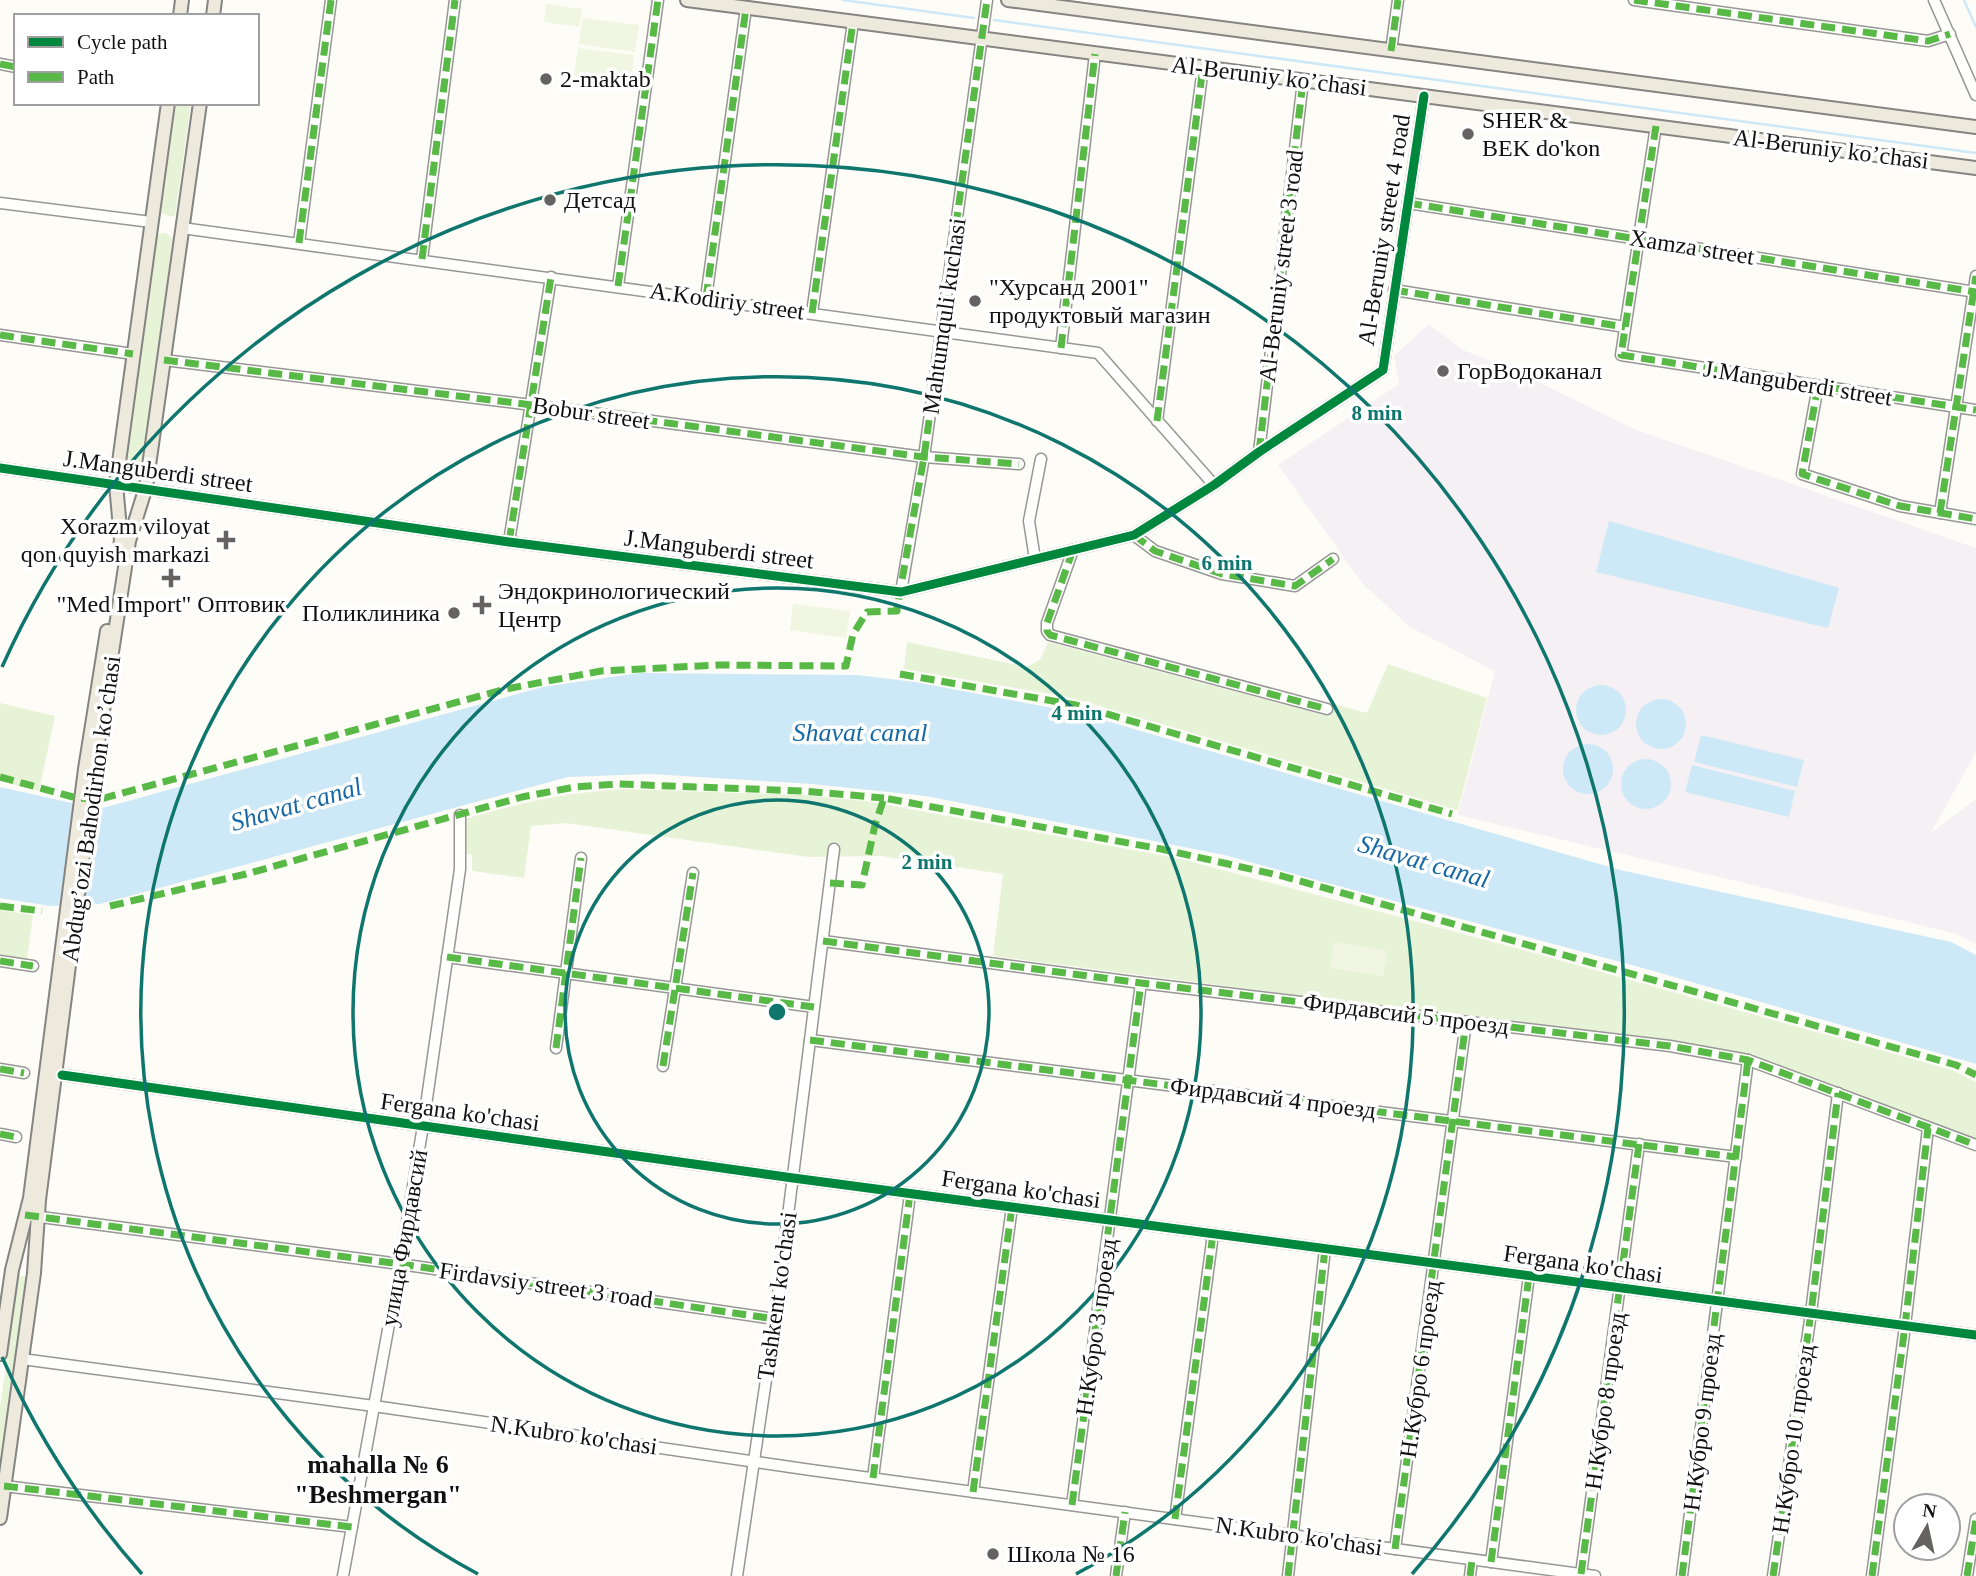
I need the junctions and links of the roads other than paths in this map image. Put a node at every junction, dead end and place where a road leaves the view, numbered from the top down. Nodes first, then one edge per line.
1 (331, 0) edge
2 (455, 0) edge
3 (658, 0) edge
4 (687, 0) edge
5 (987, 0) edge
6 (1008, 0) edge
7 (1398, 0) edge
8 (1634, 0) edge
9 (1934, 0) edge
10 (746, 8) junction
11 (853, 22) junction
12 (1950, 34) junction
13 (982, 38) junction
14 (1391, 51) junction
15 (1095, 54) junction
16 (1203, 67) junction
17 (1303, 80) junction
18 (1976, 95) edge
19 (1424, 96) junction
20 (168, 105) edge
21 (200, 105) edge
22 (1656, 127) junction
23 (1976, 127) edge
24 (1976, 168) edge
25 (0, 203) edge
26 (1408, 203) junction
27 (152, 222) junction
28 (182, 228) junction
29 (1639, 238) junction
30 (299, 243) junction
31 (422, 259) junction
32 (1976, 276) edge
33 (551, 277) junction
34 (618, 286) junction
35 (1394, 290) junction
36 (1975, 292) edge
37 (706, 298) junction
38 (812, 313) junction
39 (1625, 327) junction
40 (941, 330) junction
41 (0, 335) edge
42 (1061, 348) junction
43 (133, 354) junction
44 (164, 360) junction
45 (1383, 370) joint
46 (1818, 386) junction
47 (532, 405) junction
48 (1955, 407) junction
49 (1976, 410) edge
50 (1157, 421) junction
51 (1259, 452) junction
52 (924, 457) junction
53 (1041, 459) dead end
54 (1019, 464) dead end
55 (0, 468) edge
56 (116, 484) junction
57 (1214, 485) junction
58 (146, 487) junction
59 (1940, 513) junction
60 (1976, 519) edge
61 (1134, 535) junction
62 (509, 542) junction
63 (1073, 550) junction
64 (1035, 559) junction
65 (1333, 559) dead end
66 (901, 592) junction
67 (1327, 709) dead end
68 (90, 770) junction
69 (460, 815) dead end
70 (834, 849) dead end
71 (581, 858) dead end
72 (693, 873) dead end
73 (823, 941) junction
74 (447, 957) junction
75 (0, 961) edge
76 (33, 966) dead end
77 (567, 974) junction
78 (1141, 983) junction
79 (675, 989) junction
80 (814, 1007) junction
81 (1466, 1021) junction
82 (810, 1040) junction
83 (556, 1048) dead end
84 (1748, 1060) junction
85 (663, 1066) dead end
86 (0, 1069) edge
87 (24, 1073) dead end
88 (62, 1075) dead end
89 (1129, 1080) junction
90 (1838, 1093) junction
91 (1454, 1121) junction
92 (422, 1126) junction
93 (1928, 1128) junction
94 (0, 1134) edge
95 (16, 1137) dead end
96 (1639, 1144) junction
97 (1976, 1145) edge
98 (1736, 1157) junction
99 (793, 1178) junction
100 (910, 1194) junction
101 (1012, 1207) junction
102 (32, 1216) junction
103 (1110, 1220) junction
104 (1213, 1234) junction
105 (1325, 1249) junction
106 (1435, 1263) junction
107 (400, 1264) junction
108 (1529, 1276) junction
109 (1620, 1288) junction
110 (1717, 1301) junction
111 (1811, 1313) junction
112 (775, 1319) junction
113 (1905, 1326) junction
114 (1976, 1335) edge
115 (0, 1354) edge
116 (22, 1359) junction
117 (374, 1406) junction
118 (753, 1461) junction
119 (873, 1478) junction
120 (4, 1486) junction
121 (973, 1492) junction
122 (1072, 1505) junction
123 (1125, 1512) junction
124 (0, 1518) edge
125 (1175, 1519) junction
126 (1976, 1519) edge
127 (352, 1527) junction
128 (1293, 1535) junction
129 (1395, 1549) junction
130 (1472, 1560) junction
131 (1491, 1562) junction
132 (1581, 1574) junction
133 (343, 1576) edge
134 (737, 1576) edge
135 (1116, 1576) edge
136 (1288, 1576) edge
137 (1470, 1576) edge
138 (1595, 1576) edge
139 (1682, 1576) edge
140 (1773, 1576) edge
141 (1872, 1576) edge
142 (1967, 1576) edge

1 - 30 street
2 - 31 street
3 - 34 street
4 - 10 main road, Al-Beruniy ko’chasi
5 - 13 street, Mahtumquli kuchasi
6 - 14 main road, Al-Beruniy ko’chasi
7 - 14 street
8 - 12 street
9 - 12 street
10 - 11 main road, Al-Beruniy ko’chasi
10 - 37 street
11 - 13 main road, Al-Beruniy ko’chasi
11 - 38 street
12 - 18 street
13 - 15 main road, Al-Beruniy ko’chasi
13 - 40 street, Mahtumquli kuchasi
14 - 23 main road, Al-Beruniy ko’chasi
15 - 16 main road, Al-Beruniy ko’chasi
15 - 42 street
16 - 17 main road, Al-Beruniy ko’chasi
16 - 50 street
17 - 19 main road, Al-Beruniy ko’chasi
17 - 51 street, Al-Beruniy street 3 road
19 - 22 main road, Al-Beruniy ko’chasi
19 - 26 street, Al-Beruniy street 4 road
20 - 27 main road, Abdug’ozi Bahodirhon ko’chasi
21 - 28 main road, Abdug’ozi Bahodirhon ko’chasi
22 - 24 main road, Al-Beruniy ko’chasi
22 - 29 street
25 - 27 street
26 - 29 street, Xamza street
26 - 35 street, Al-Beruniy street 4 road
27 - 43 main road, Abdug’ozi Bahodirhon ko’chasi
28 - 30 street, A.Kodiriy street
28 - 44 main road, Abdug’ozi Bahodirhon ko’chasi
29 - 36 street, Xamza street
29 - 39 street
30 - 31 street, A.Kodiriy street
31 - 33 street, A.Kodiriy street
32 - 36 street
33 - 34 street, A.Kodiriy street
33 - 47 street
34 - 37 street, A.Kodiriy street
35 - 39 street
35 - 45 street, Al-Beruniy street 4 road
36 - 48 street
37 - 38 street, A.Kodiriy street
38 - 40 street, A.Kodiriy street
39 - 46 street, J.Manguberdi street
40 - 42 street, A.Kodiriy street
40 - 52 street, Mahtumquli kuchasi
41 - 43 street
42 - 50 street, A.Kodiriy street
43 - 56 main road, Abdug’ozi Bahodirhon ko’chasi
44 - 47 street, Bobur street
44 - 58 main road, Abdug’ozi Bahodirhon ko’chasi
45 - 51 street, J.Manguberdi street
46 - 48 street, J.Manguberdi street
46 - 59 street
47 - 52 street, Bobur street
47 - 62 street
48 - 49 street, J.Manguberdi street
48 - 59 street
50 - 57 street, A.Kodiriy street
51 - 57 street, J.Manguberdi street
52 - 54 street, Bobur street
52 - 66 street, Mahtumquli kuchasi
53 - 64 street
55 - 56 street, J.Manguberdi street
56 - 58 street, J.Manguberdi street
56 - 68 main road, Abdug’ozi Bahodirhon ko’chasi
57 - 61 street, J.Manguberdi street
58 - 62 street, J.Manguberdi street
58 - 68 main road, Abdug’ozi Bahodirhon ko’chasi
59 - 60 street
61 - 63 street, J.Manguberdi street
61 - 65 street
62 - 66 street, J.Manguberdi street
63 - 64 street, J.Manguberdi street
63 - 67 street
64 - 66 street, J.Manguberdi street
68 - 102 main road, Abdug’ozi Bahodirhon ko’chasi
69 - 74 street, улица Фирдавсий
70 - 73 street, Tashkent ko'chasi
71 - 77 street
72 - 79 street
73 - 78 street, Фирдавсий 5 проезд
73 - 80 street, Tashkent ko'chasi
74 - 77 street
74 - 92 street, улица Фирдавсий
75 - 76 street
77 - 79 street
77 - 83 street
78 - 81 street, Фирдавсий 5 проезд
78 - 89 street, Н.Кубро 3 проезд
79 - 80 street
79 - 85 street
80 - 82 street, Tashkent ko'chasi
81 - 84 street, Фирдавсий 5 проезд
81 - 91 street, Н.Кубро 6 проезд
82 - 89 street, Фирдавсий 4 проезд
82 - 99 street, Tashkent ko'chasi
84 - 90 street, Фирдавсий 5 проезд
84 - 98 street, Н.Кубро 9 проезд
86 - 87 street
88 - 92 street, Fergana ko'chasi
89 - 91 street, Фирдавсий 4 проезд
89 - 103 street, Н.Кубро 3 проезд
90 - 93 street, Фирдавсий 5 проезд
90 - 111 street, Н.Кубро 10 проезд
91 - 96 street, Фирдавсий 4 проезд
91 - 106 street, Н.Кубро 6 проезд
92 - 99 street, Fergana ko'chasi
92 - 107 street, улица Фирдавсий
93 - 97 street, Фирдавсий 5 проезд
93 - 113 street
94 - 95 street
96 - 98 street, Фирдавсий 4 проезд
96 - 109 street, Н.Кубро 8 проезд
98 - 110 street, Н.Кубро 9 проезд
99 - 100 street, Fergana ko'chasi
99 - 112 street, Tashkent ko'chasi
100 - 101 street, Fergana ko'chasi
100 - 119 street
101 - 103 street, Fergana ko'chasi
101 - 121 street
102 - 107 street, Firdavsiy street 3 road
102 - 115 main road, Abdug’ozi Bahodirhon ko’chasi
102 - 116 main road, Abdug’ozi Bahodirhon ko’chasi
103 - 104 street, Fergana ko'chasi
103 - 122 street, Н.Кубро 3 проезд
104 - 105 street, Fergana ko'chasi
104 - 125 street
105 - 106 street, Fergana ko'chasi
105 - 128 street
106 - 108 street, Fergana ko'chasi
106 - 129 street, Н.Кубро 6 проезд
107 - 112 street, Firdavsiy street 3 road
107 - 117 street, улица Фирдавсий
108 - 109 street, Fergana ko'chasi
108 - 131 street
109 - 110 street, Fergana ko'chasi
109 - 132 street, Н.Кубро 8 проезд
110 - 111 street, Fergana ko'chasi
110 - 139 street, Н.Кубро 9 проезд
111 - 113 street, Fergana ko'chasi
111 - 140 street, Н.Кубро 10 проезд
112 - 118 street, Tashkent ko'chasi
113 - 114 street, Fergana ko'chasi
113 - 141 street
116 - 117 street, N.Kubro ko'chasi
116 - 120 main road, Abdug’ozi Bahodirhon ko’chasi
117 - 118 street, N.Kubro ko'chasi
117 - 127 street, улица Фирдавсий
118 - 119 street, N.Kubro ko'chasi
118 - 134 street, Tashkent ko'chasi
119 - 121 street, N.Kubro ko'chasi
120 - 124 main road, Abdug’ozi Bahodirhon ko’chasi
120 - 127 street
121 - 122 street, N.Kubro ko'chasi
122 - 123 street, N.Kubro ko'chasi
123 - 125 street, N.Kubro ko'chasi
123 - 135 street
125 - 128 street, N.Kubro ko'chasi
126 - 142 street
127 - 133 street, улица Фирдавсий
128 - 129 street, N.Kubro ko'chasi
128 - 136 street
129 - 130 street, N.Kubro ko'chasi
130 - 131 street, N.Kubro ko'chasi
130 - 137 street
131 - 132 street, N.Kubro ko'chasi
132 - 138 street, N.Kubro ko'chasi

